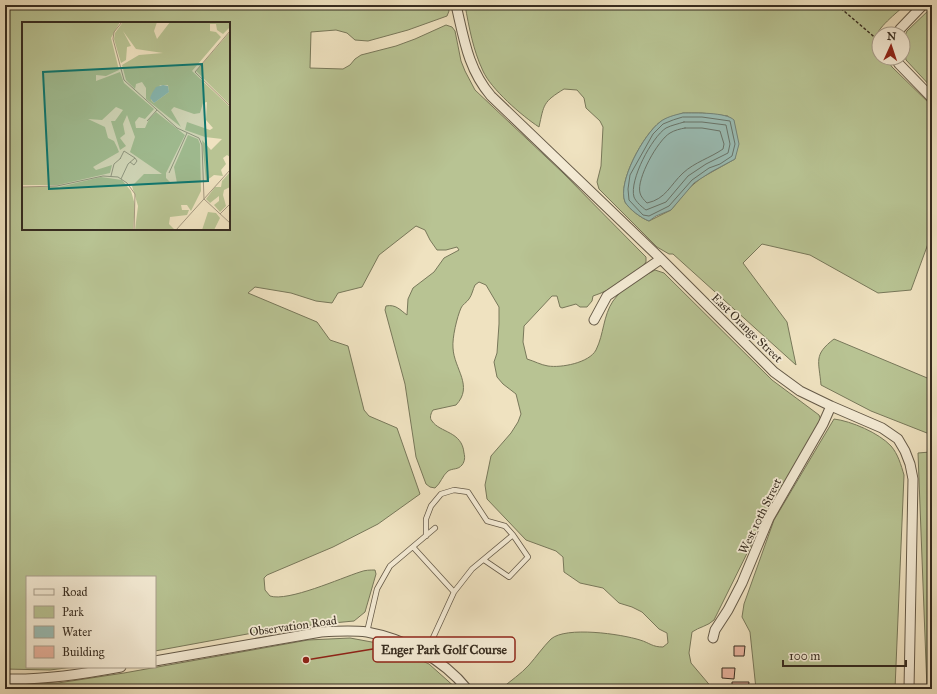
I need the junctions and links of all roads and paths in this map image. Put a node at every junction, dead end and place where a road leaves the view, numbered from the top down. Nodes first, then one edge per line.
1 (456, 5) edge
2 (837, 5) edge
3 (923, 5) edge
4 (903, 26) edge
5 (871, 33) edge
6 (901, 66) edge
7 (932, 98) edge
8 (661, 259) junction
9 (594, 320) dead end
10 (831, 406) junction
11 (435, 528) dead end
12 (513, 535) junction
13 (426, 536) junction
14 (413, 547) junction
15 (484, 560) junction
16 (454, 592) junction
17 (367, 632) junction
18 (713, 638) dead end
19 (426, 653) junction
20 (156, 661) edge
21 (116, 668) edge
22 (5, 679) edge
23 (467, 689) edge
24 (909, 689) edge

1 - 8 street, East Orange Street
2 - 5 path
3 - 4 street
6 - 7 street
8 - 9 street
8 - 10 street, East Orange Street
10 - 18 street, West 10th Street
10 - 24 street, East Orange Street
11 - 13 lane
12 - 13 lane
12 - 15 lane
12 - 15 lane
13 - 14 lane
14 - 16 lane
14 - 17 lane
15 - 16 lane
16 - 19 lane
17 - 19 street, Observation Road
17 - 20 street, Observation Road
19 - 23 street, Observation Road
21 - 22 street

